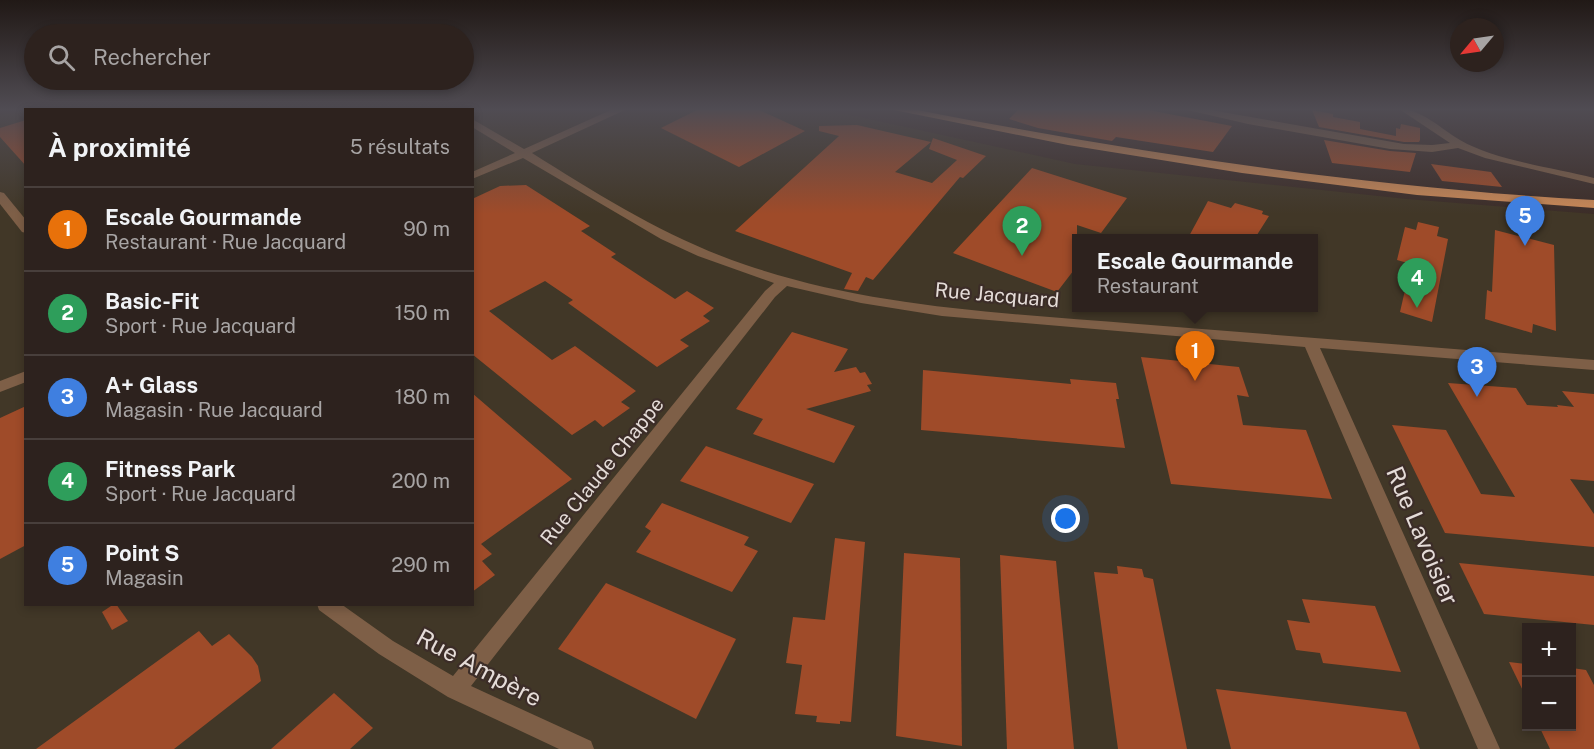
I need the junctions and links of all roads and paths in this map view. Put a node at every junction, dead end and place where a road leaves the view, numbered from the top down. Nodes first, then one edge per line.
1 (509, 144) edge
2 (544, 144) edge
3 (1078, 144) edge
4 (1386, 144) edge
5 (1459, 144) joint
6 (524, 153) junction
7 (474, 175) edge
8 (1594, 181) edge
9 (0, 196) edge
10 (1594, 204) edge
11 (24, 226) edge
12 (784, 280) junction
13 (1311, 343) junction
14 (1594, 365) edge
15 (24, 377) edge
16 (0, 387) edge
17 (328, 606) edge
18 (455, 690) junction
19 (583, 749) edge
20 (1489, 749) edge

1 - 6 street, Rue Jacquard
2 - 6 street
3 - 10 main road
4 - 5 street
5 - 8 street
6 - 7 street
6 - 12 street, Rue Jacquard
9 - 11 street
12 - 13 street, Rue Jacquard
12 - 18 street, Rue Claude Chappe
13 - 14 street, Rue Jacquard
13 - 20 street, Rue Lavoisier
15 - 16 street
17 - 18 street, Rue Ampère
18 - 19 street, Rue Ampère

